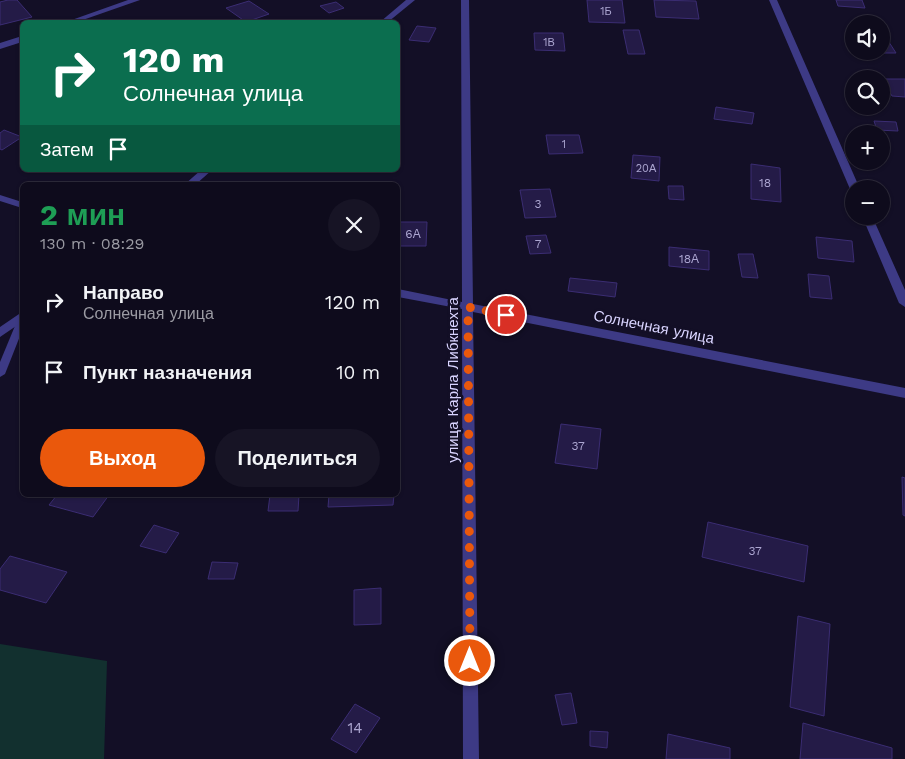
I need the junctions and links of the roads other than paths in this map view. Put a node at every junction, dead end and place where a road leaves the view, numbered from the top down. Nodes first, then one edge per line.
1 (136, 0) edge
2 (411, 0) edge
3 (466, 0) edge
4 (773, 0) edge
5 (76, 20) edge
6 (386, 20) edge
7 (20, 39) edge
8 (0, 46) edge
9 (205, 172) edge
10 (851, 180) edge
11 (193, 182) edge
12 (0, 198) edge
13 (20, 204) edge
14 (871, 225) edge
15 (400, 293) edge
16 (905, 303) edge
17 (468, 307) junction
18 (20, 318) edge
19 (20, 326) edge
20 (0, 333) edge
21 (0, 374) edge
22 (905, 393) edge
23 (471, 759) edge

1 - 5 street
2 - 6 street
3 - 17 street, улица Карла Либкнехта
4 - 10 street
7 - 8 street
9 - 11 street
12 - 13 street
14 - 16 street
15 - 17 street, Солнечная улица
17 - 22 street, Солнечная улица
17 - 23 street, улица Карла Либкнехта
18 - 20 street
19 - 21 lane

